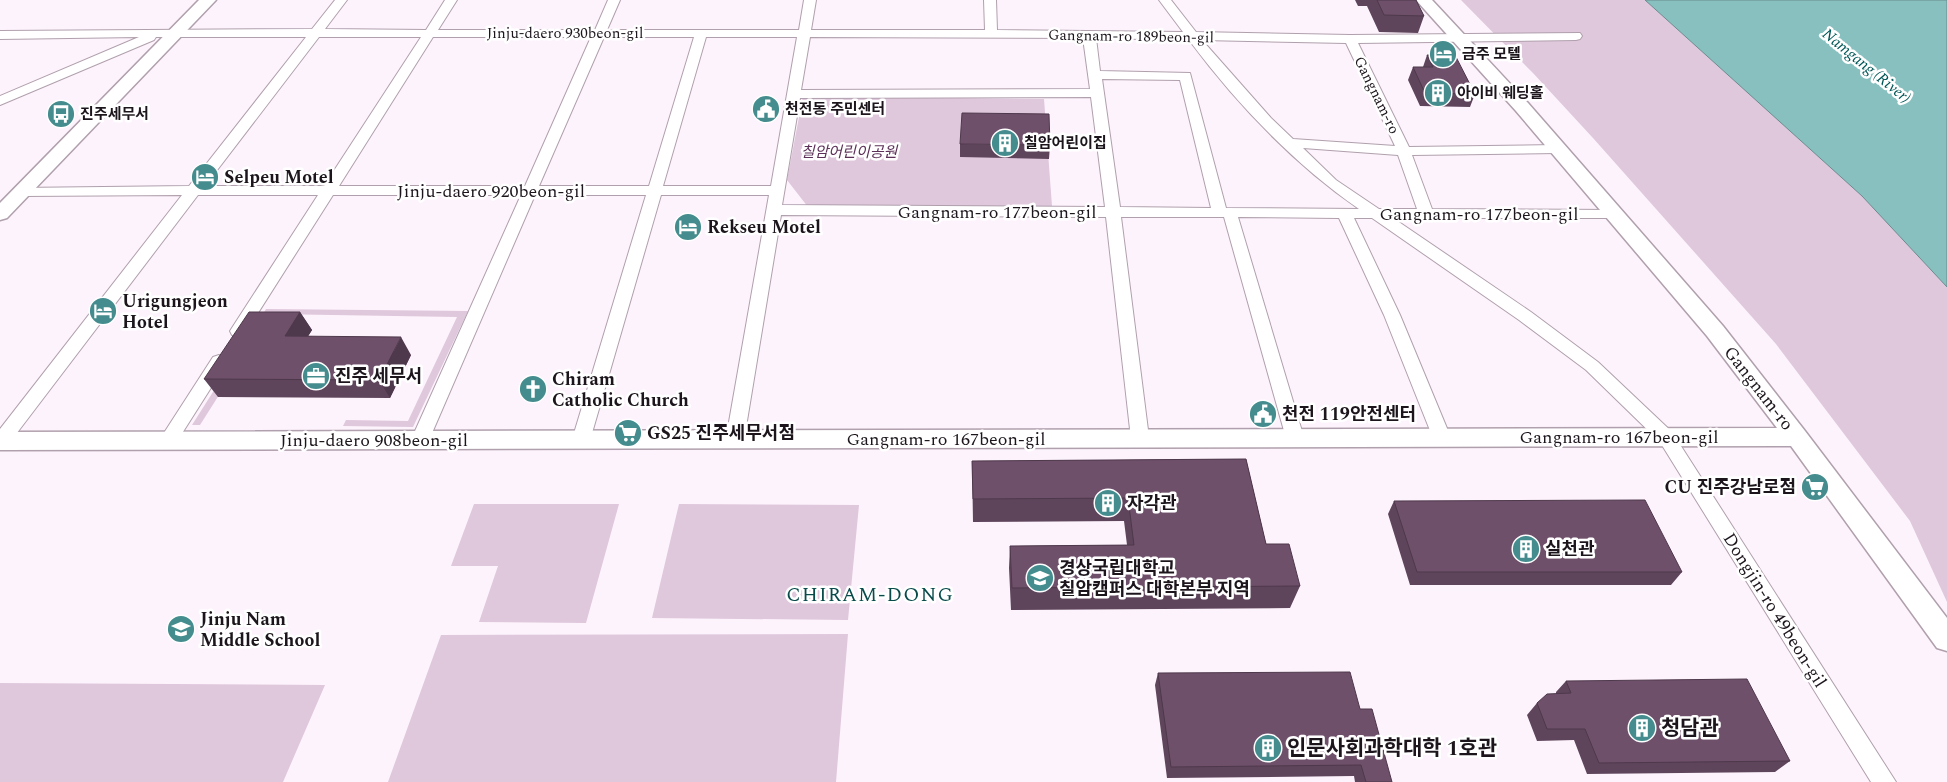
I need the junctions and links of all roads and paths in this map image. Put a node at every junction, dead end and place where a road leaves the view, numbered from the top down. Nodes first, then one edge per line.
1 (208, 0) edge
2 (341, 0) edge
3 (451, 0) edge
4 (614, 0) edge
5 (810, 0) edge
6 (990, 0) edge
7 (1165, 0) edge
8 (1424, 0) edge
9 (177, 32) junction
10 (316, 33) junction
11 (430, 33) junction
12 (600, 33) junction
13 (701, 33) junction
14 (158, 34) junction
15 (804, 34) junction
16 (991, 34) junction
17 (1089, 34) junction
18 (0, 36) edge
19 (1576, 36) dead end
20 (1194, 37) junction
21 (1457, 38) junction
22 (1350, 39) junction
23 (1094, 75) junction
24 (1097, 93) junction
25 (794, 94) junction
26 (0, 102) edge
27 (1288, 143) junction
28 (1557, 149) junction
29 (1404, 151) junction
30 (530, 190) junction
31 (655, 190) junction
32 (778, 190) junction
33 (23, 191) junction
34 (328, 191) junction
35 (193, 192) junction
36 (774, 210) junction
37 (1113, 212) junction
38 (1225, 213) junction
39 (1344, 213) junction
40 (1426, 213) junction
41 (0, 214) edge
42 (1376, 214) junction
43 (1615, 215) junction
44 (1666, 437) junction
45 (1797, 437) junction
46 (1140, 438) junction
47 (1295, 438) junction
48 (1442, 438) junction
49 (735, 439) junction
50 (168, 440) junction
51 (420, 440) junction
52 (581, 440) junction
53 (0, 441) edge
54 (1947, 638) edge
55 (1884, 782) edge

1 - 9 street
2 - 10 street
3 - 11 street
4 - 12 street
5 - 15 street
6 - 16 street
7 - 20 street, Dongjin-ro 49beon-gil
8 - 21 street, Gangnam-ro
9 - 10 street, Jinju-daero 930beon-gil
9 - 14 street, Jinju-daero 930beon-gil
9 - 33 street
10 - 11 street, Jinju-daero 930beon-gil
10 - 35 street
11 - 12 street, Jinju-daero 930beon-gil
11 - 34 street
12 - 13 street, Jinju-daero 930beon-gil
12 - 30 street
13 - 15 street, Jinju-daero 930beon-gil
13 - 31 street
14 - 18 street
14 - 26 street
15 - 16 street, Gangnam-ro 189beon-gil
15 - 25 street
16 - 17 street, Gangnam-ro 189beon-gil
17 - 20 street, Gangnam-ro 189beon-gil
17 - 23 street
19 - 21 street, Gangnam-ro 189beon-gil
20 - 22 street, Gangnam-ro 189beon-gil
20 - 27 street, Dongjin-ro 49beon-gil
21 - 22 street, Gangnam-ro 189beon-gil
21 - 28 street, Gangnam-ro
22 - 29 street, Gangnam-ro
23 - 24 street
23 - 38 street
24 - 25 street
24 - 37 street
25 - 32 street
27 - 29 street, Gangnam-ro
27 - 42 street, Dongjin-ro 49beon-gil
28 - 29 street, Gangnam-ro
28 - 43 street, Gangnam-ro
29 - 40 street, Gangnam-ro
30 - 31 street, Jinju-daero 920beon-gil
30 - 34 street, Jinju-daero 920beon-gil
30 - 51 street
31 - 32 street, Jinju-daero 920beon-gil
31 - 52 street
32 - 36 street
33 - 35 street, Jinju-daero 920beon-gil
33 - 41 street
34 - 35 street, Jinju-daero 920beon-gil
34 - 50 street
35 - 53 street, Jinju-daero 908beon-gil
36 - 37 street, Gangnam-ro 177beon-gil
36 - 49 street
37 - 38 street, Gangnam-ro 177beon-gil
37 - 46 street
38 - 39 street, Gangnam-ro 177beon-gil
38 - 47 street
39 - 42 street, Gangnam-ro 177beon-gil
39 - 48 street
40 - 42 street, Gangnam-ro 177beon-gil
40 - 43 street, Gangnam-ro 177beon-gil
42 - 44 street, Dongjin-ro 49beon-gil
43 - 45 street, Gangnam-ro
44 - 45 street, Gangnam-ro 167beon-gil
44 - 48 street, Gangnam-ro 167beon-gil
44 - 55 street, Dongjin-ro 49beon-gil
45 - 54 street, Gangnam-ro
46 - 47 street, Gangnam-ro 167beon-gil
46 - 49 street, Gangnam-ro 167beon-gil
47 - 48 street, Gangnam-ro 167beon-gil
49 - 52 street, Jinju-daero 908beon-gil
50 - 51 street, Jinju-daero 908beon-gil
50 - 53 street, Jinju-daero 908beon-gil
51 - 52 street, Jinju-daero 908beon-gil

